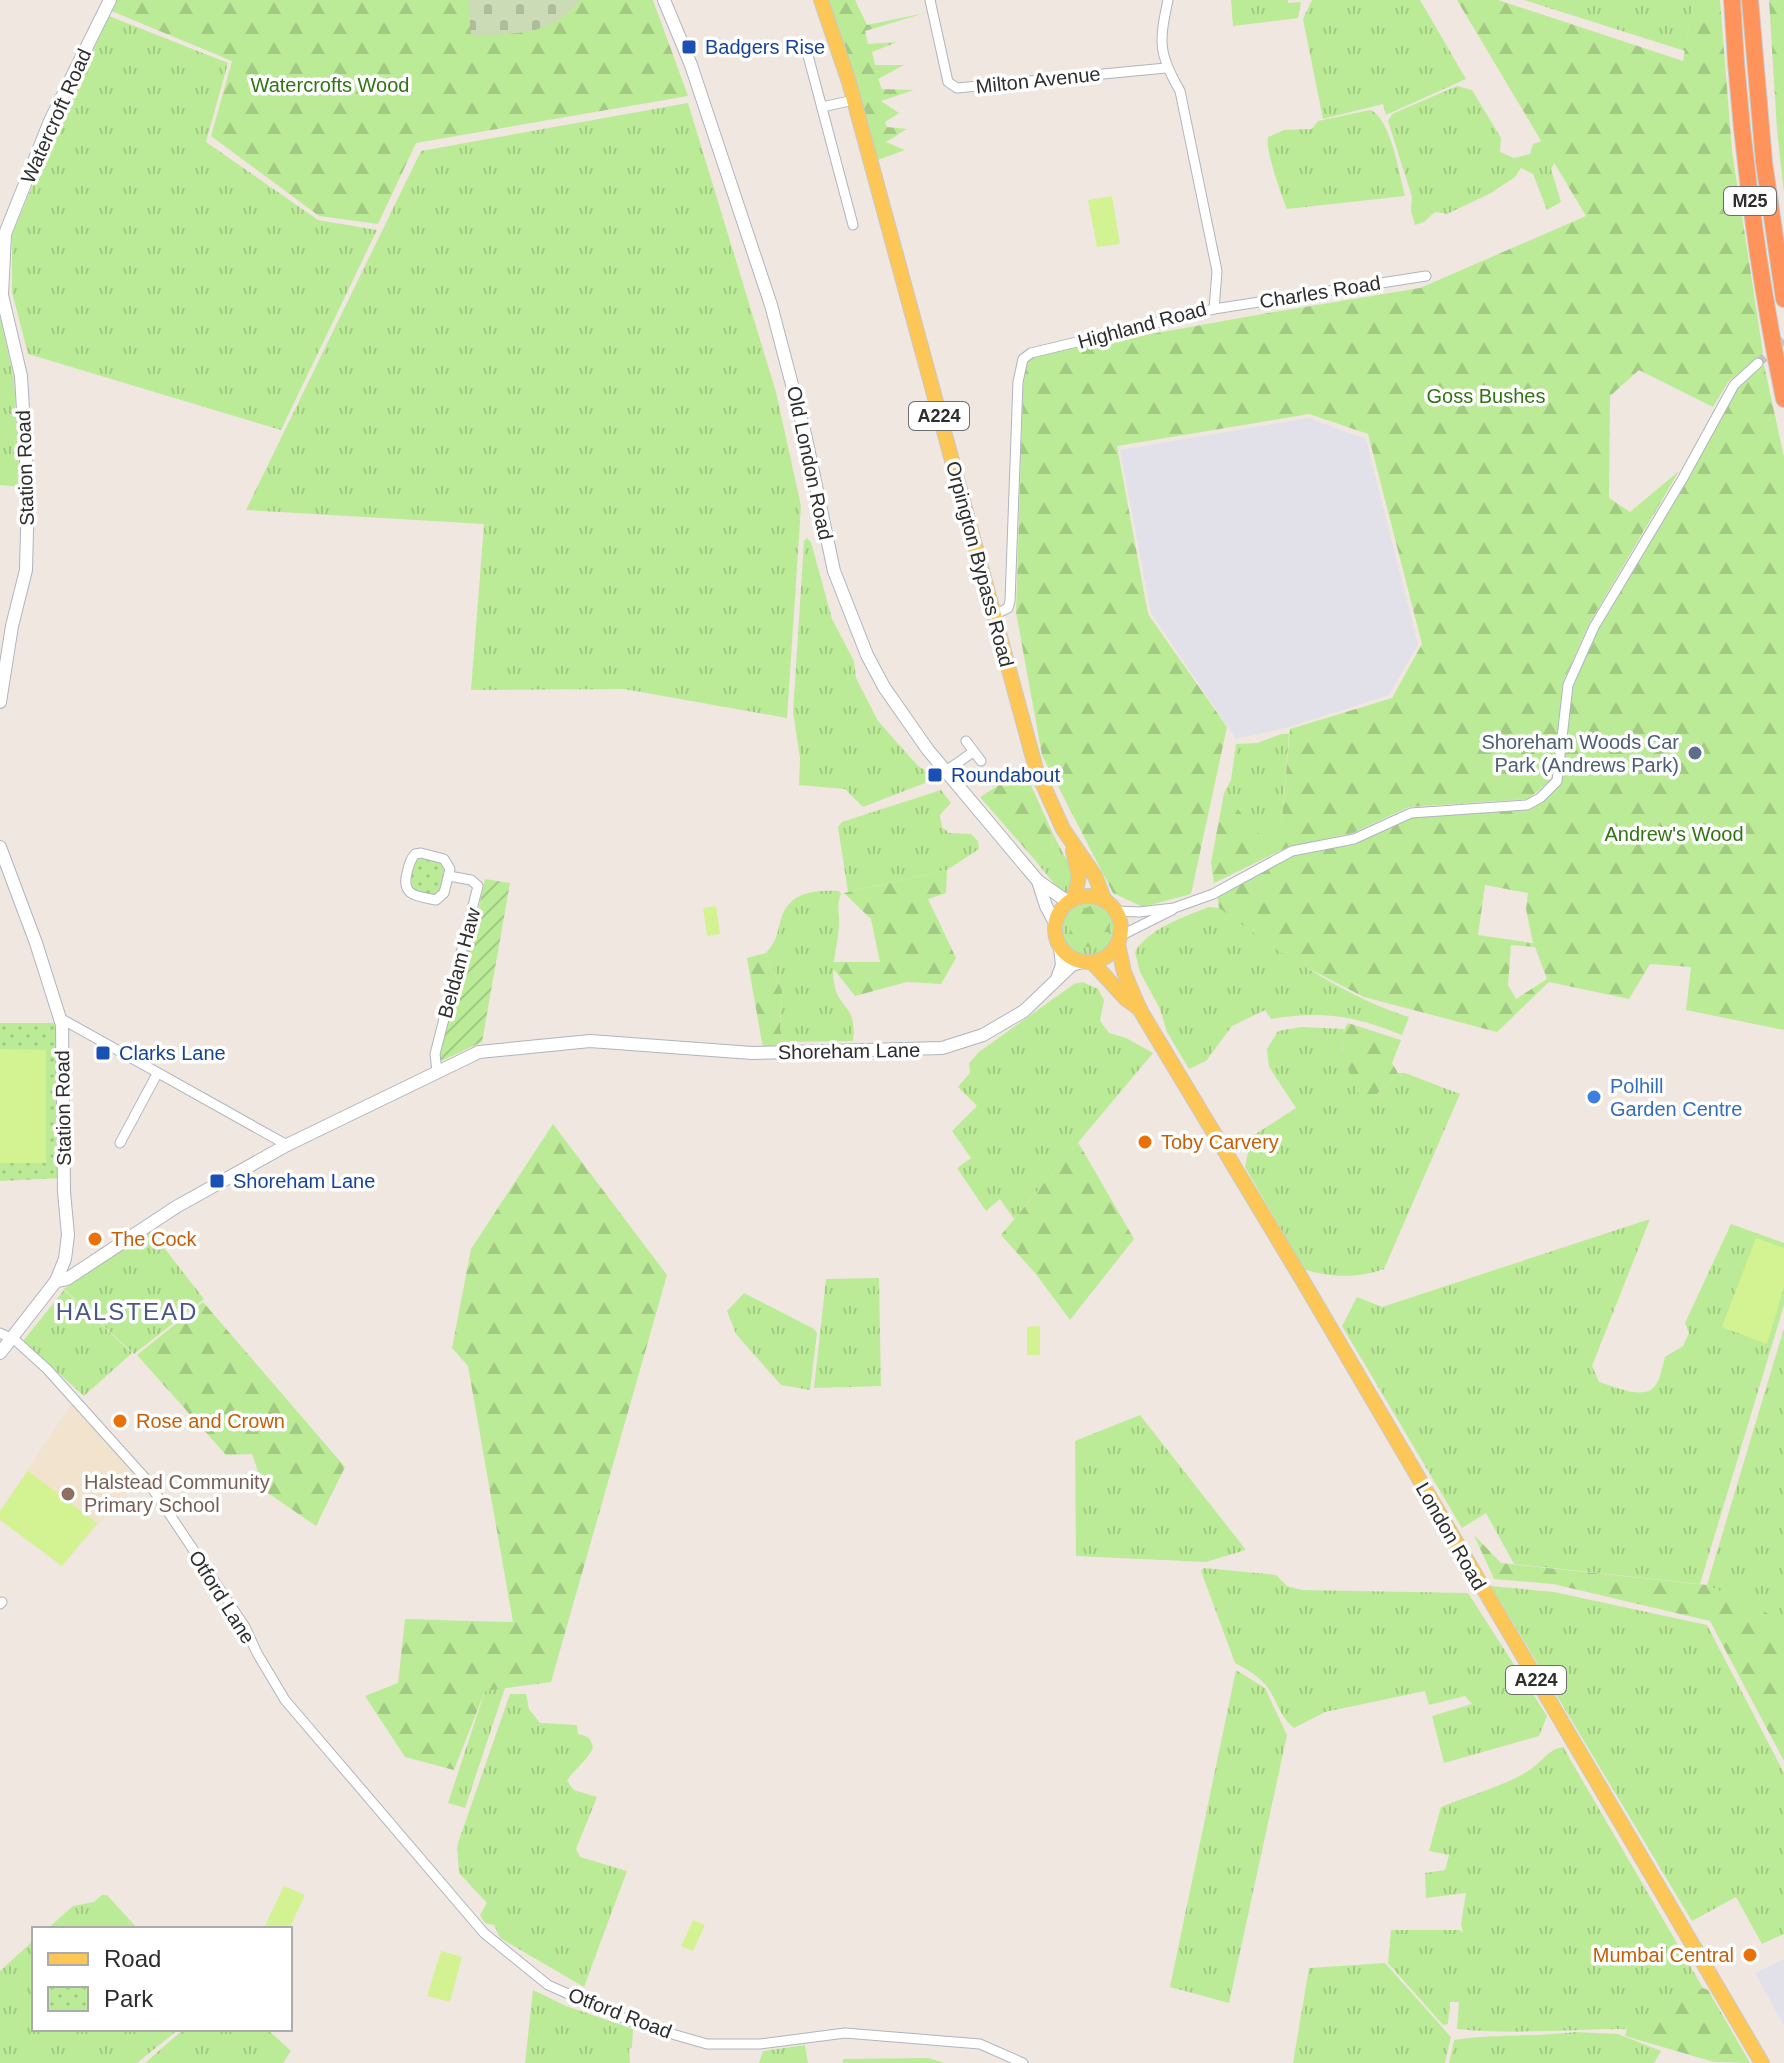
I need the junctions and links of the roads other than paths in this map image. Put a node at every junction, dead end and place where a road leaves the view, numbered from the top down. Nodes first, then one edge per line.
1 (110, 0) edge
2 (664, 0) edge
3 (821, 0) edge
4 (930, 0) edge
5 (1168, 0) edge
6 (1732, 0) edge
7 (1750, 0) edge
8 (806, 48) dead end
9 (1166, 68) junction
10 (854, 100) junction
11 (822, 107) junction
12 (853, 225) dead end
13 (2, 232) edge
14 (1426, 276) dead end
15 (1784, 299) edge
16 (1214, 309) junction
17 (1758, 363) tunnel mouth
18 (1784, 399) edge
19 (994, 615) junction
20 (0, 702) edge
21 (966, 741) dead end
22 (973, 752) junction
23 (981, 761) dead end
24 (946, 771) junction
25 (0, 847) edge
26 (1072, 847) junction
27 (449, 876) junction
28 (1038, 881) junction
29 (1104, 899) junction
30 (1071, 900) junction
31 (1174, 908) junction
32 (1117, 911) junction
33 (1055, 923) junction
34 (1119, 940) junction
35 (1060, 948) junction
36 (1087, 962) junction
37 (1057, 979) junction
38 (1140, 1010) junction
39 (60, 1018) junction
40 (437, 1071) junction
41 (157, 1074) junction
42 (120, 1143) dead end
43 (287, 1145) junction
44 (56, 1281) junction
45 (6, 1335) edge
46 (0, 1353) edge
47 (364, 1790) joint
48 (1023, 2063) edge
49 (1762, 2063) edge

1 - 13 street, Watercroft Road
2 - 24 street, Old London Road
3 - 10 main road, Orpington Bypass Road / A224
4 - 9 street, Milton Avenue
5 - 9 street, Highland Road
6 - 18 highway, M25
7 - 15 highway, M25
8 - 11 street
9 - 16 street, Highland Road
10 - 11 street
10 - 19 main road, Orpington Bypass Road / A224
11 - 12 street
13 - 20 street, Station Road
14 - 16 street, Charles Road
16 - 19 street, Highland Road
17 - 31 street
19 - 26 main road, Orpington Bypass Road / A224
21 - 22 street
22 - 23 street
22 - 24 street
24 - 28 street, Old London Road
25 - 39 street, Station Road
26 - 29 main road, Orpington Bypass Road / A224
26 - 30 main road, Orpington Bypass Road / A224
27 - 27 street, Beldam Haw
27 - 40 street, Beldam Haw
28 - 30 street, Old London Road
28 - 33 street, Old London Road
29 - 30 main road
29 - 32 main road
30 - 33 main road
31 - 32 street
31 - 34 street
32 - 34 main road
33 - 35 main road
34 - 36 main road
34 - 38 main road, London Road / A224
35 - 36 main road
35 - 37 street
36 - 37 street, Shoreham Lane
36 - 38 main road, London Road / A224
37 - 40 street, Shoreham Lane
38 - 49 main road, London Road / A224
39 - 41 street
39 - 44 street, Station Road
40 - 43 street, Shoreham Lane
41 - 42 street
41 - 43 street
43 - 44 street, Shoreham Lane
44 - 45 street
45 - 46 street
45 - 47 street, Otford Lane
47 - 48 street, Otford Road

